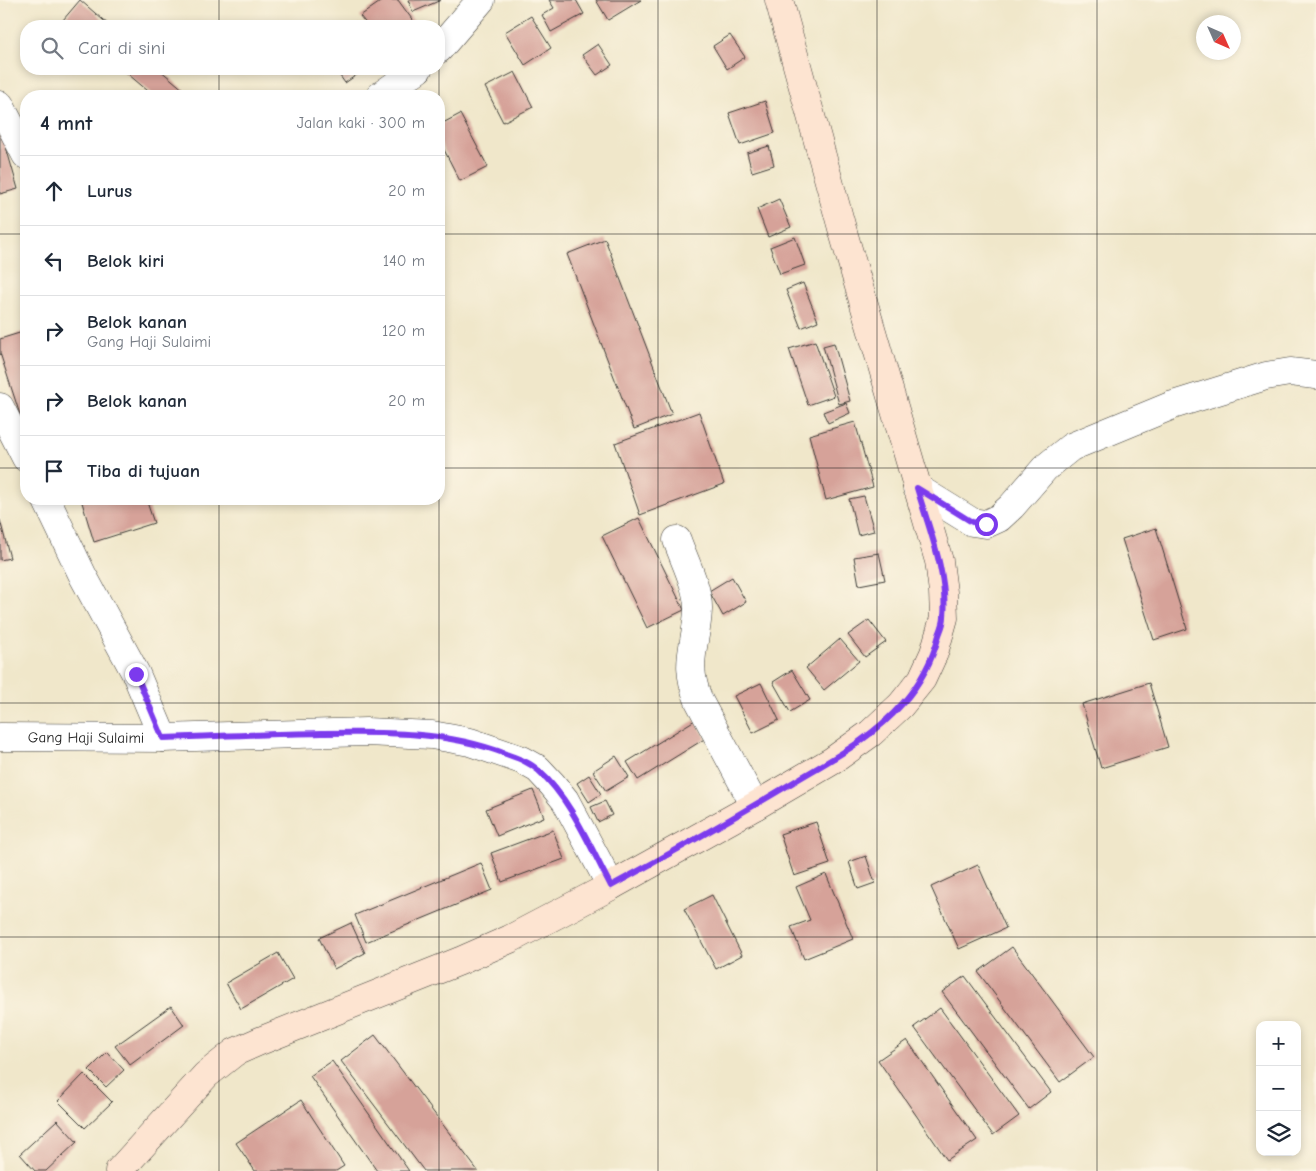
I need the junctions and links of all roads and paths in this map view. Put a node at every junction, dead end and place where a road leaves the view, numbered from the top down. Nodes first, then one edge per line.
1 (481, 0) edge
2 (779, 0) edge
3 (445, 42) edge
4 (410, 75) edge
5 (388, 90) edge
6 (0, 105) edge
7 (20, 143) edge
8 (1316, 375) edge
9 (0, 408) edge
10 (15, 450) edge
11 (917, 488) junction
12 (49, 505) edge
13 (677, 540) dead end
14 (0, 737) edge
15 (163, 738) junction
16 (755, 806) junction
17 (611, 886) junction
18 (119, 1171) edge

1 - 3 street
2 - 11 street
4 - 5 street
6 - 7 street
8 - 11 street
9 - 10 street
11 - 16 street
12 - 15 street
13 - 16 street
14 - 15 street, Gang Haji Sulaimi
15 - 17 street, Gang Haji Sulaimi
16 - 17 street
17 - 18 street

